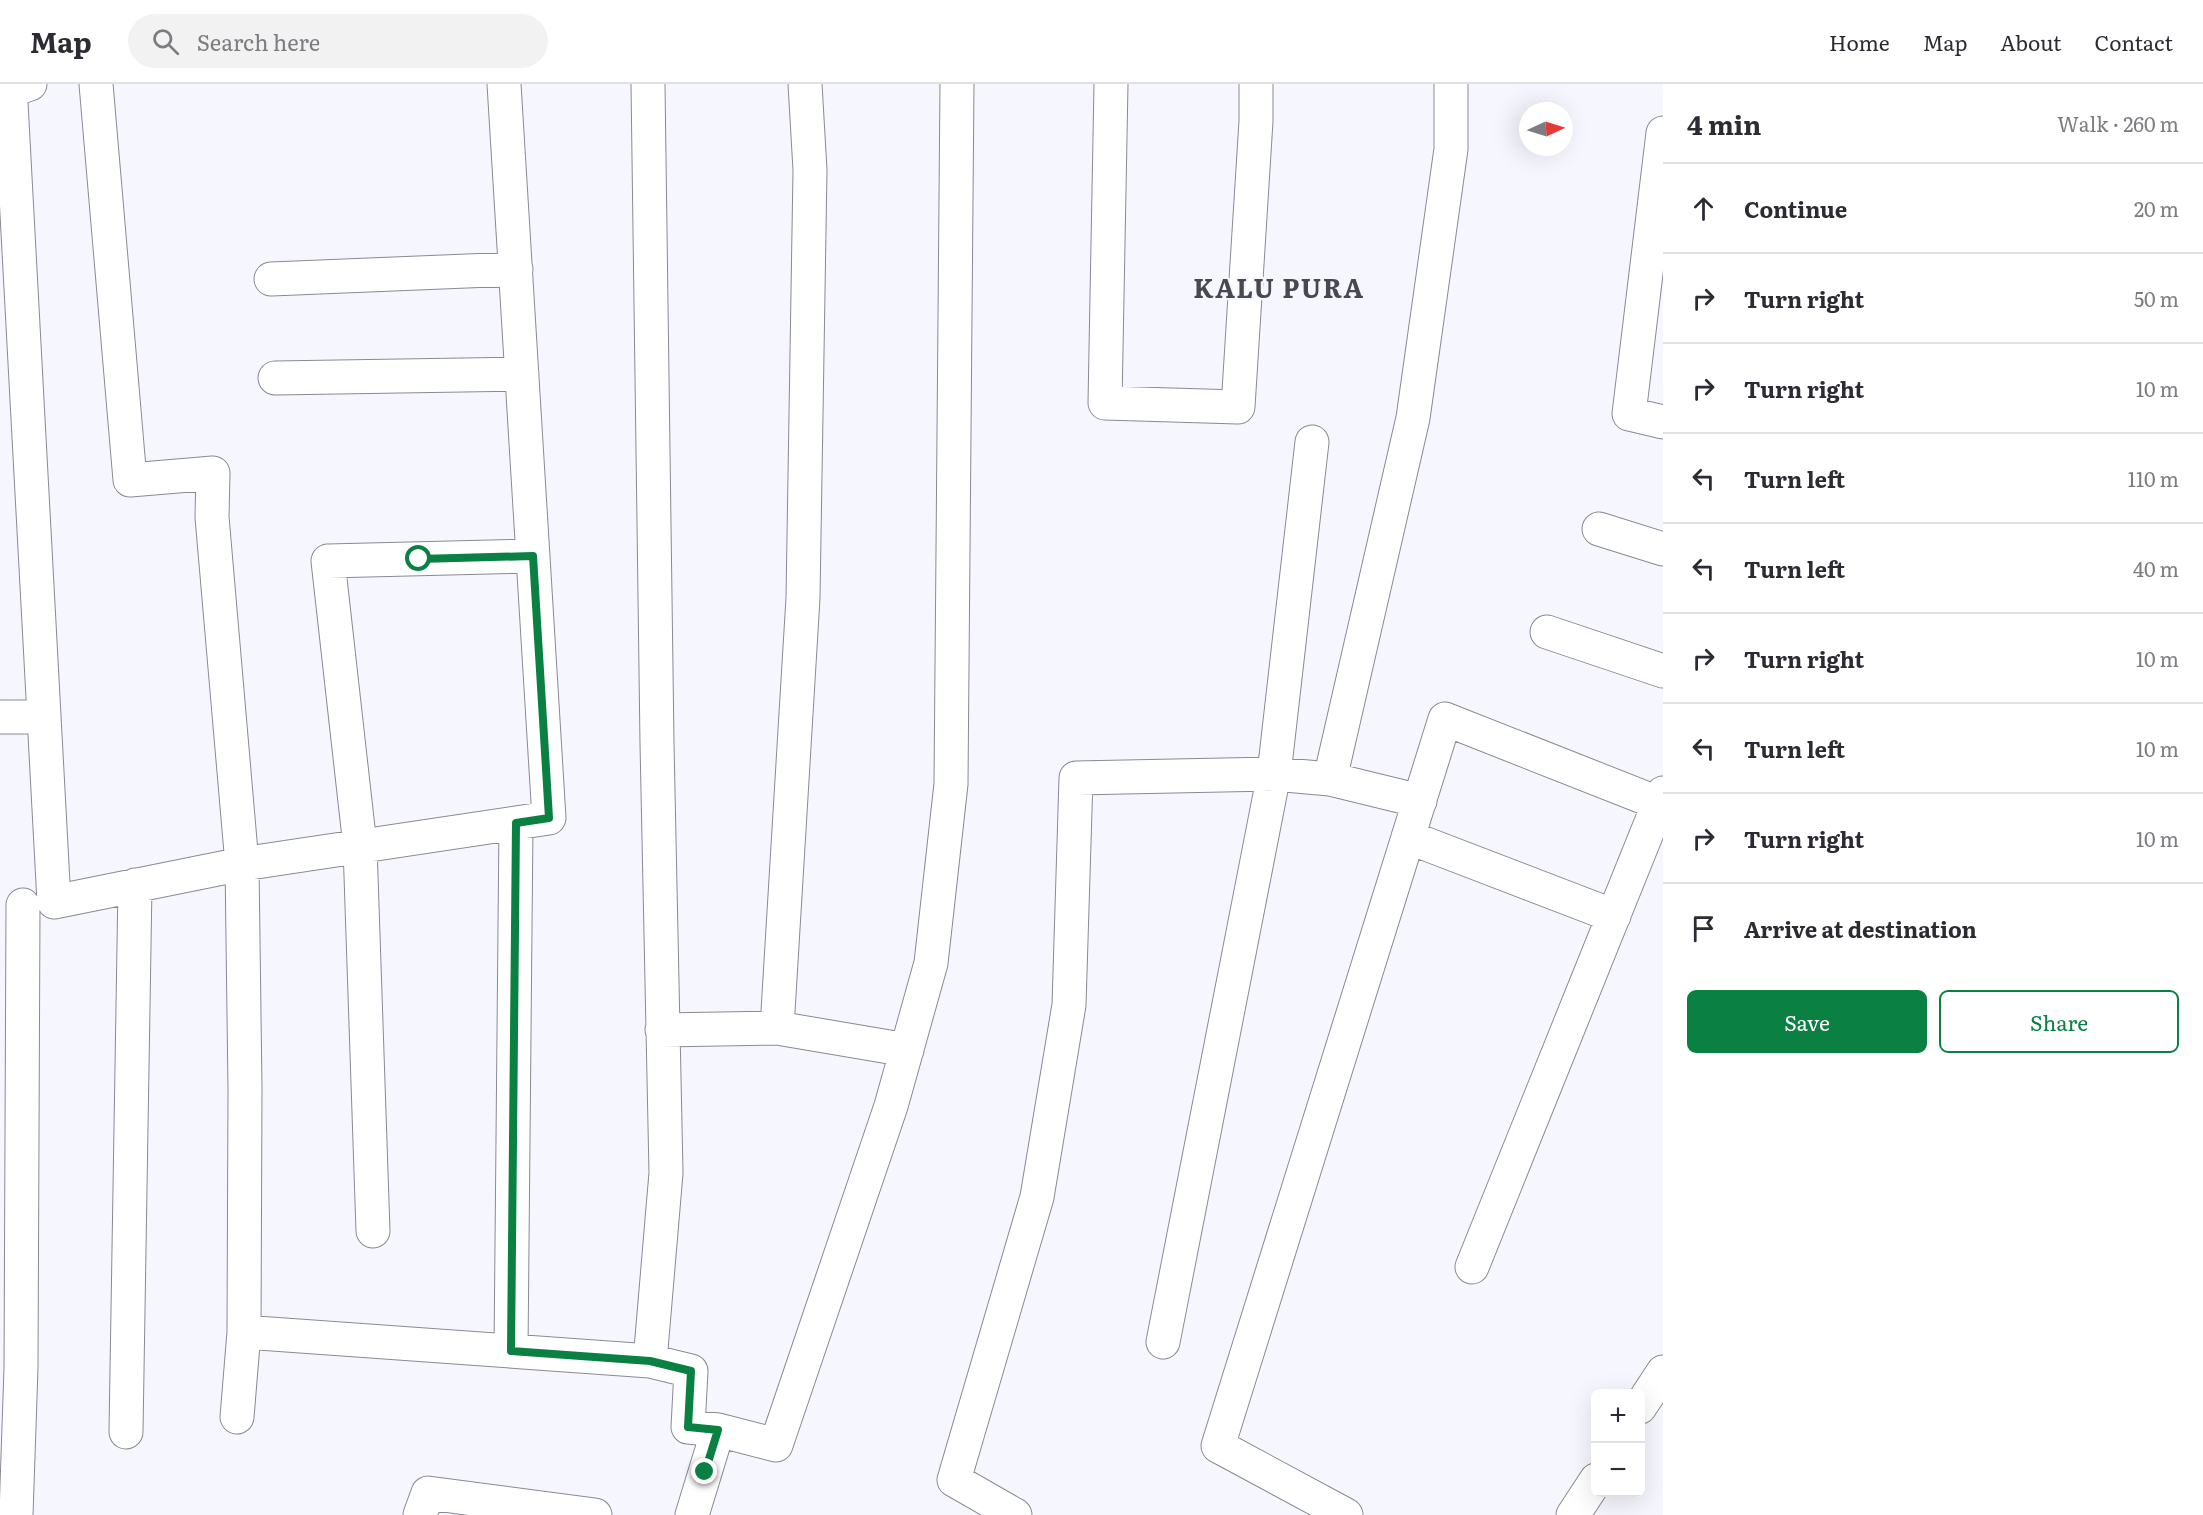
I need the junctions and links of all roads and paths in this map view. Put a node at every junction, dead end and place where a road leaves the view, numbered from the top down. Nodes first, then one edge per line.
1 (96, 84) edge
2 (504, 84) edge
3 (648, 84) edge
4 (805, 84) edge
5 (957, 84) edge
6 (1111, 84) edge
7 (1256, 84) edge
8 (1450, 84) edge
9 (12, 88) edge
10 (1663, 133) edge
11 (516, 269) junction
12 (271, 279) dead end
13 (522, 374) junction
14 (275, 378) dead end
15 (1663, 422) edge
16 (1312, 442) dead end
17 (1599, 529) dead end
18 (1663, 549) edge
19 (533, 556) junction
20 (1547, 632) dead end
21 (1663, 671) edge
22 (0, 717) edge
23 (44, 717) junction
24 (1274, 774) junction
25 (1330, 779) junction
26 (1662, 800) edge
27 (1420, 801) junction
28 (516, 823) junction
29 (1408, 837) junction
30 (360, 846) junction
31 (242, 864) junction
32 (135, 885) junction
33 (26, 905) edge
34 (1614, 916) junction
35 (777, 1028) junction
36 (662, 1030) junction
37 (907, 1050) junction
38 (373, 1231) dead end
39 (1472, 1267) dead end
40 (244, 1332) junction
41 (1163, 1342) dead end
42 (511, 1351) junction
43 (650, 1361) junction
44 (1663, 1372) edge
45 (1645, 1401) edge
46 (237, 1417) dead end
47 (718, 1430) junction
48 (126, 1432) dead end
49 (1591, 1488) edge
50 (16, 1515) edge
51 (420, 1515) edge
52 (595, 1515) edge
53 (692, 1515) edge
54 (1016, 1515) edge
55 (1346, 1515) edge
56 (1574, 1515) edge

1 - 31 street
2 - 11 street
3 - 36 street
4 - 35 street
5 - 37 street
6 - 7 street
8 - 25 street
9 - 23 street
10 - 15 street
11 - 12 street
11 - 13 street
13 - 14 street
13 - 19 street
16 - 24 street
17 - 18 street
19 - 28 street
19 - 30 street
20 - 21 street
22 - 23 street
23 - 33 street
24 - 25 street
24 - 41 street
24 - 54 street
25 - 27 street
26 - 27 street
26 - 34 street
27 - 29 street
28 - 30 street
28 - 42 street
29 - 34 street
29 - 55 street
30 - 31 street
30 - 38 street
31 - 32 street
31 - 40 street
32 - 33 street
32 - 48 street
33 - 50 street
34 - 39 street
35 - 36 street
35 - 37 street
36 - 43 street
37 - 47 street
40 - 42 street
40 - 46 street
42 - 43 street
43 - 47 street
44 - 45 street
47 - 53 street
49 - 56 street
51 - 52 street

